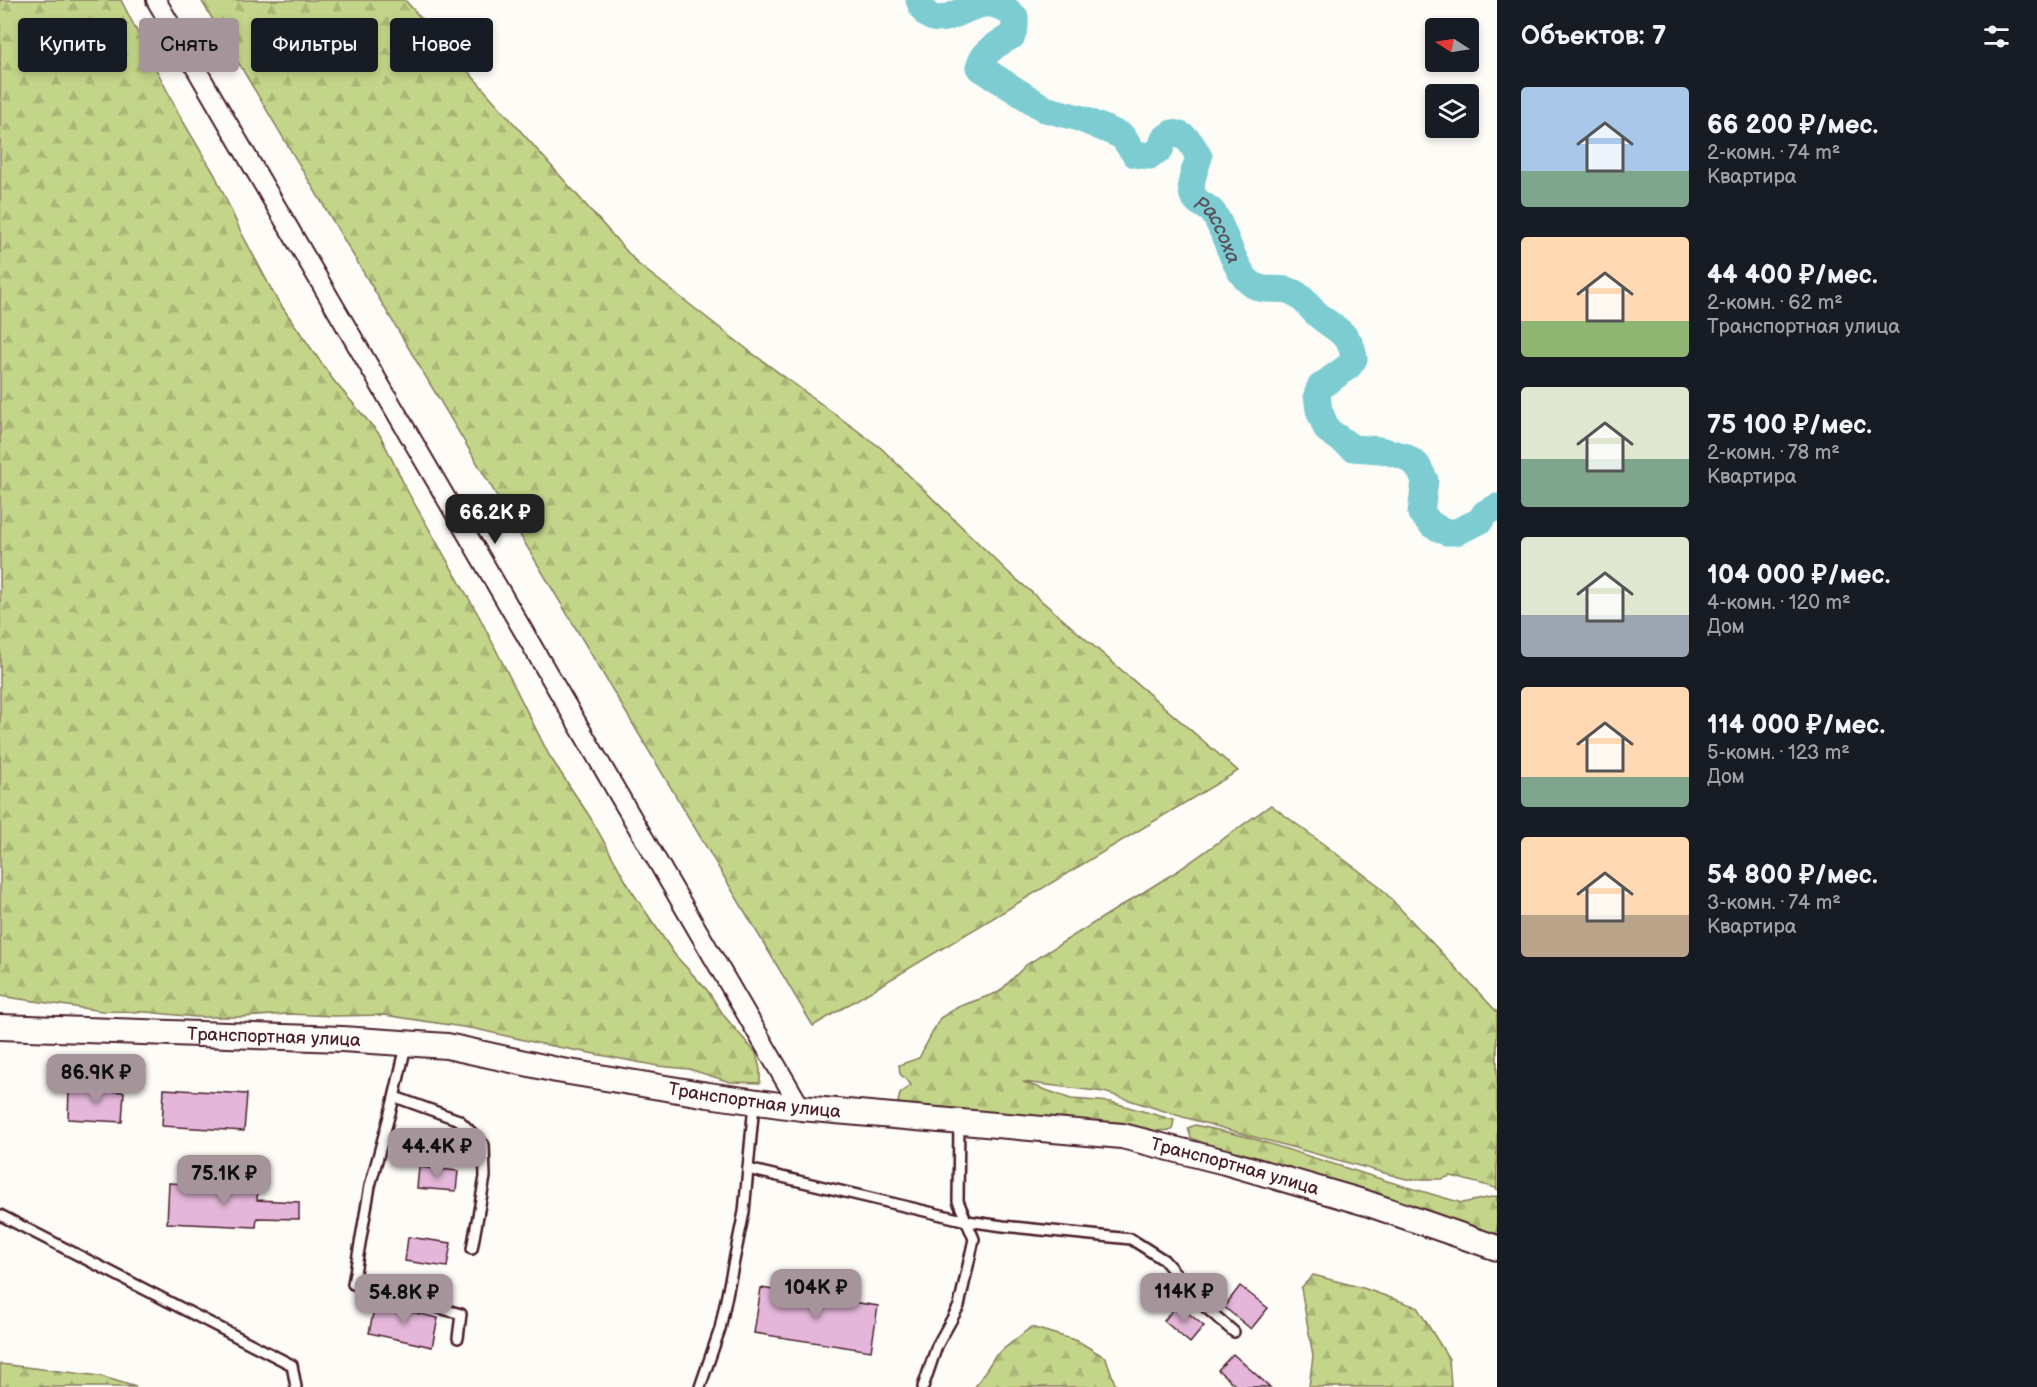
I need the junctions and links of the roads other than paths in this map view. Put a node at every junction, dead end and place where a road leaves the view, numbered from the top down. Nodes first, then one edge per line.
1 (156, 0) edge
2 (0, 1027) edge
3 (407, 1043) junction
4 (395, 1097) junction
5 (754, 1101) junction
6 (801, 1108) junction
7 (959, 1122) junction
8 (748, 1169) junction
9 (0, 1215) edge
10 (967, 1221) junction
11 (1497, 1248) edge
12 (472, 1249) dead end
13 (1234, 1332) dead end
14 (459, 1338) dead end
15 (296, 1387) edge
16 (700, 1387) edge
17 (923, 1387) edge

1 - 6 street
2 - 3 main road, Транспортная улица
3 - 4 lane
3 - 5 main road, Транспортная улица
4 - 12 lane
4 - 14 lane
5 - 6 main road, Транспортная улица
5 - 8 lane
6 - 7 main road, Транспортная улица
7 - 10 lane
7 - 11 main road, Транспортная улица
8 - 10 lane
8 - 16 lane
9 - 15 lane
10 - 13 lane
10 - 17 lane

